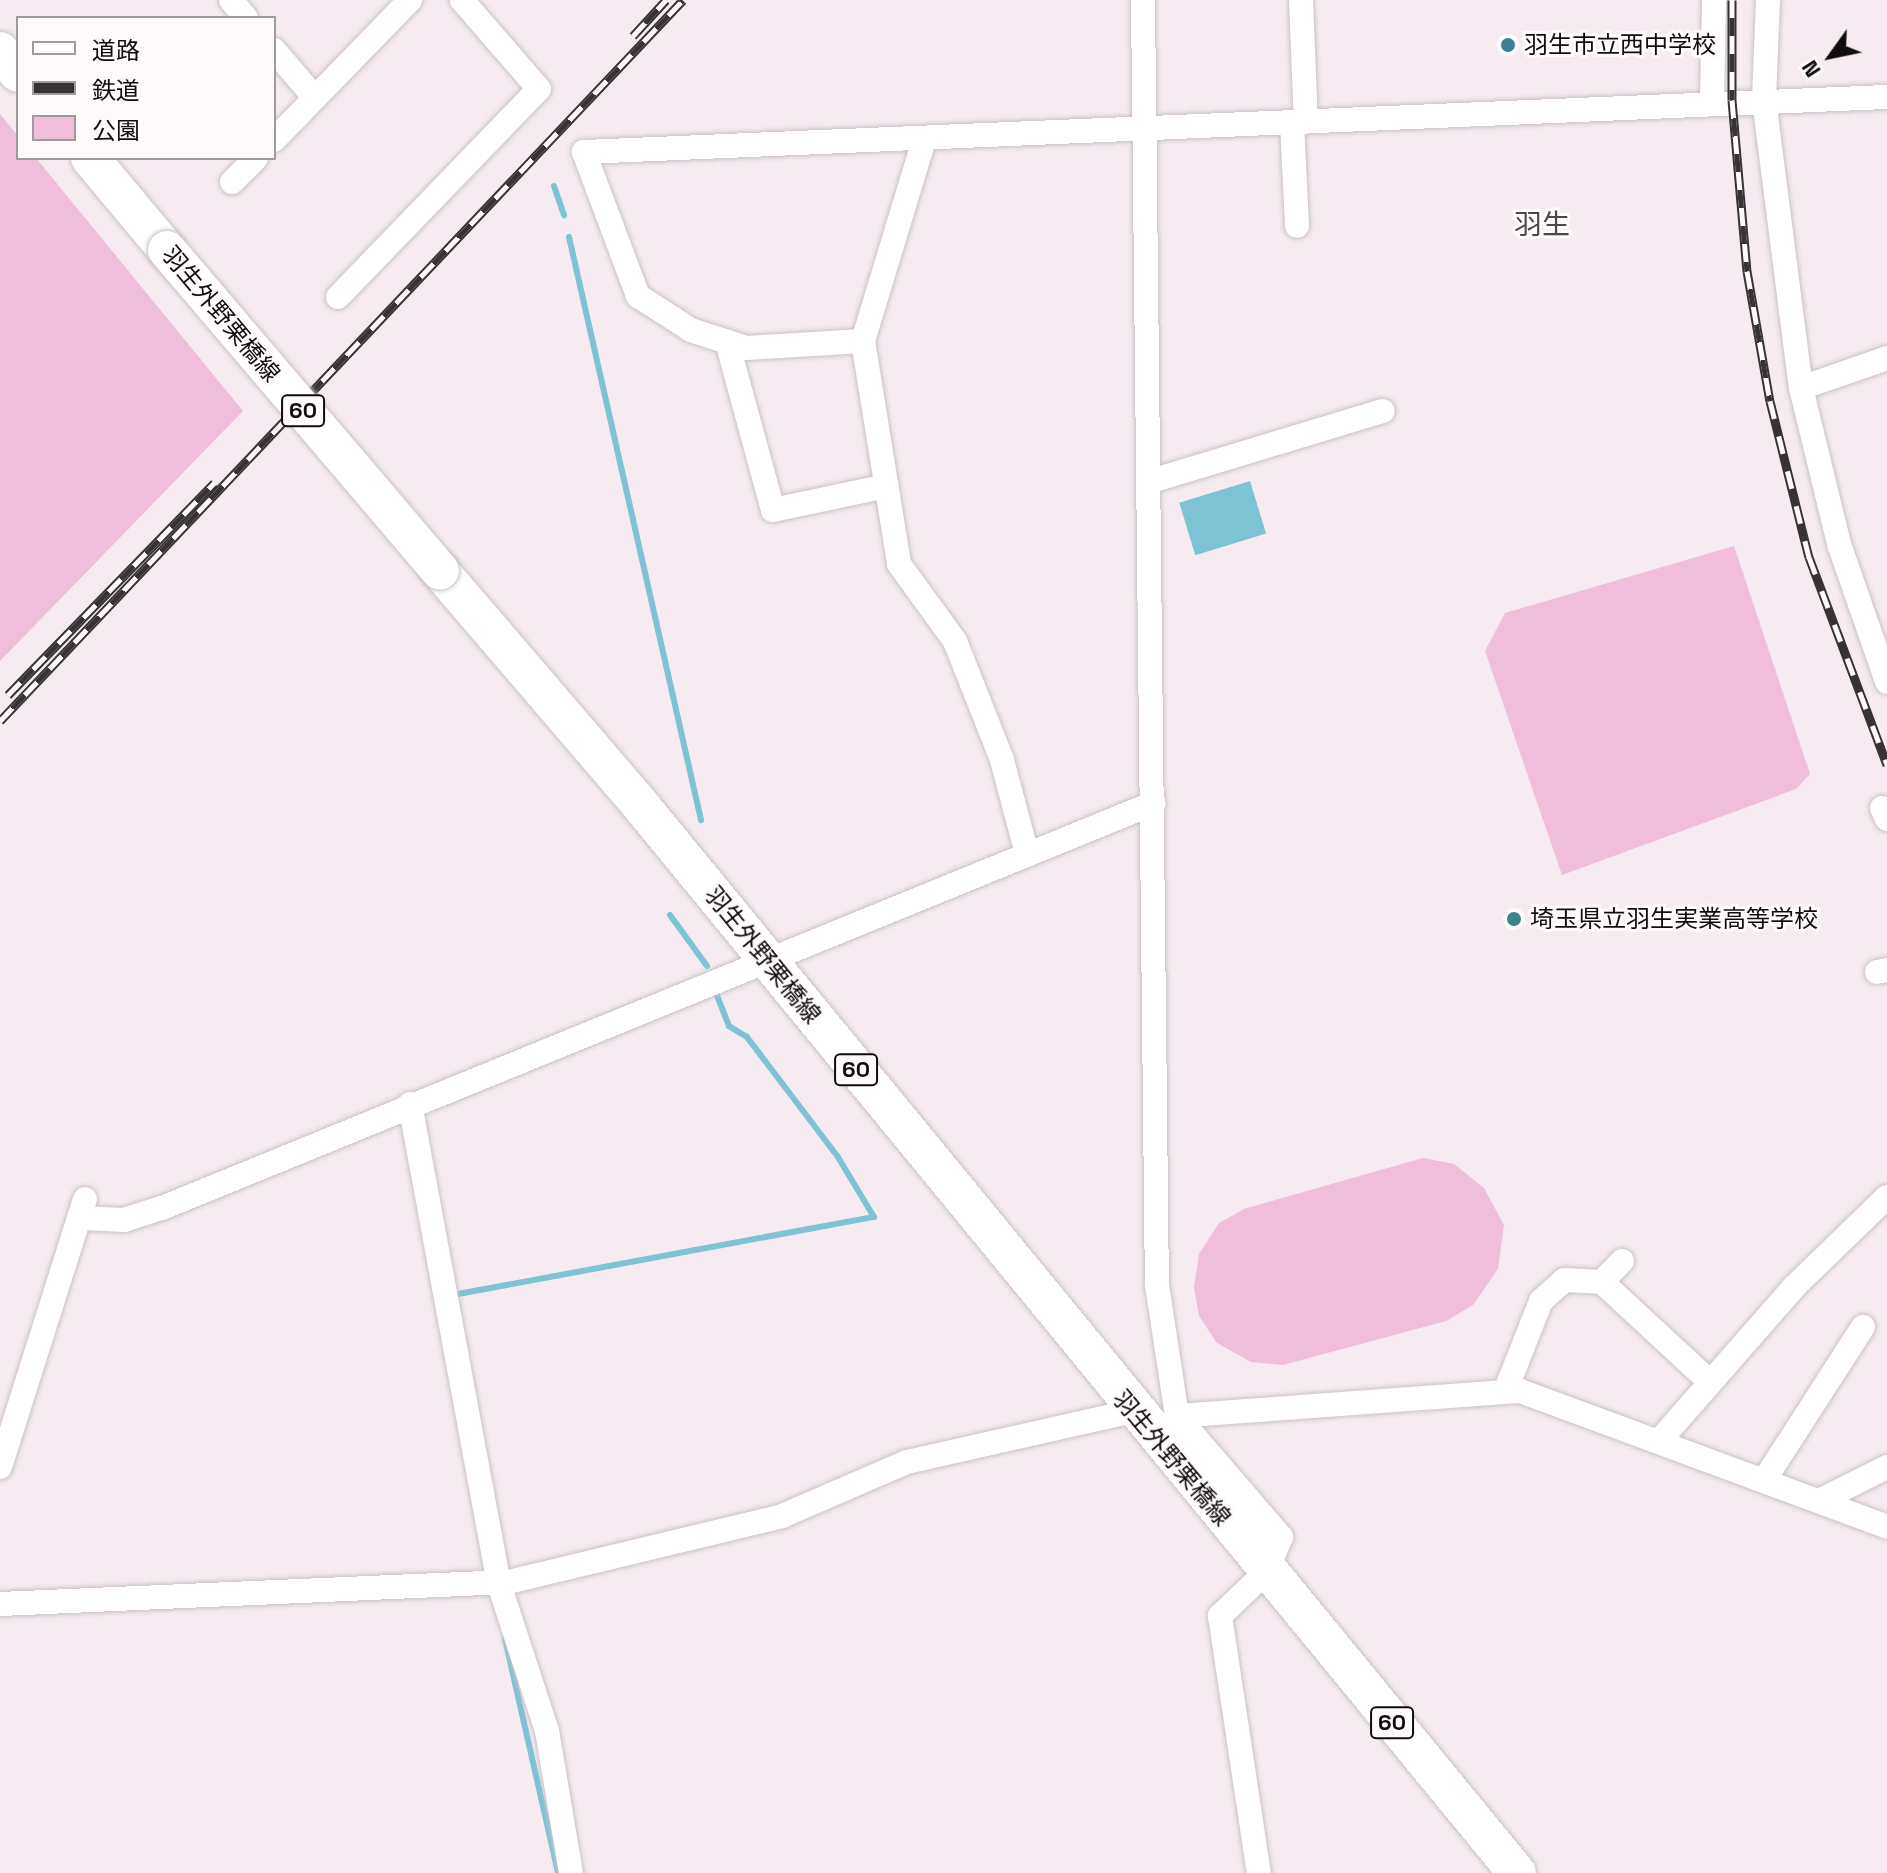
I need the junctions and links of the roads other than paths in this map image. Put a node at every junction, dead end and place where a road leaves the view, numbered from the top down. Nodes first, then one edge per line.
1 (231, 0) edge
2 (410, 0) edge
3 (462, 0) edge
4 (1143, 0) edge
5 (1301, 0) edge
6 (1714, 0) edge
7 (1768, 0) edge
8 (244, 16) edge
9 (0, 51) edge
10 (276, 52) edge
11 (16, 71) edge
12 (1887, 97) edge
13 (315, 98) junction
14 (1712, 99) junction
15 (1764, 100) junction
16 (1299, 123) junction
17 (1147, 133) junction
18 (276, 138) edge
19 (924, 140) junction
20 (92, 160) edge
21 (254, 160) edge
22 (232, 182) dead end
23 (1297, 226) dead end
24 (338, 297) dead end
25 (863, 341) junction
26 (727, 342) junction
27 (1886, 359) edge
28 (1801, 388) junction
29 (1383, 411) dead end
30 (1151, 481) junction
31 (886, 486) junction
32 (1887, 682) edge
33 (1154, 803) junction
34 (1027, 854) junction
35 (766, 959) junction
36 (410, 1104) junction
37 (1887, 1197) edge
38 (1622, 1261) dead end
39 (1602, 1282) junction
40 (1863, 1327) dead end
41 (1708, 1380) junction
42 (1505, 1392) junction
43 (1133, 1411) junction
44 (1177, 1416) junction
45 (1661, 1439) junction
46 (0, 1467) edge
47 (1887, 1467) edge
48 (1765, 1479) junction
49 (1821, 1500) junction
50 (1887, 1527) edge
51 (1266, 1572) junction
52 (498, 1581) junction
53 (0, 1604) edge
54 (571, 1873) edge
55 (1259, 1873) edge
56 (1517, 1873) edge

1 - 8 street
2 - 13 street
3 - 24 street
4 - 17 street
5 - 16 street
6 - 14 street
7 - 15 street
9 - 11 main road
10 - 13 street
12 - 15 street
13 - 18 street
14 - 15 street
14 - 16 street
15 - 28 street
16 - 17 street
16 - 23 street
17 - 19 street
17 - 30 street
19 - 25 street
19 - 26 street
20 - 35 main road, 羽生外野栗橋線 / 60, bridge
21 - 22 street
25 - 26 street
25 - 31 street
26 - 31 street
27 - 28 street
28 - 32 street
29 - 30 street
30 - 33 street
31 - 34 street
33 - 34 street
33 - 44 street
34 - 35 street
35 - 36 street
35 - 43 main road, 羽生外野栗橋線 / 60
36 - 46 street
36 - 52 street
37 - 41 street
38 - 39 street
39 - 41 street
39 - 42 street
40 - 48 street
41 - 45 street
42 - 44 street
42 - 45 street
43 - 51 main road, 羽生外野栗橋線 / 60
43 - 52 street
44 - 51 street
45 - 48 street
47 - 49 street
48 - 49 street
49 - 50 street
51 - 55 street
51 - 56 main road, 羽生外野栗橋線 / 60
52 - 53 street
52 - 54 street

